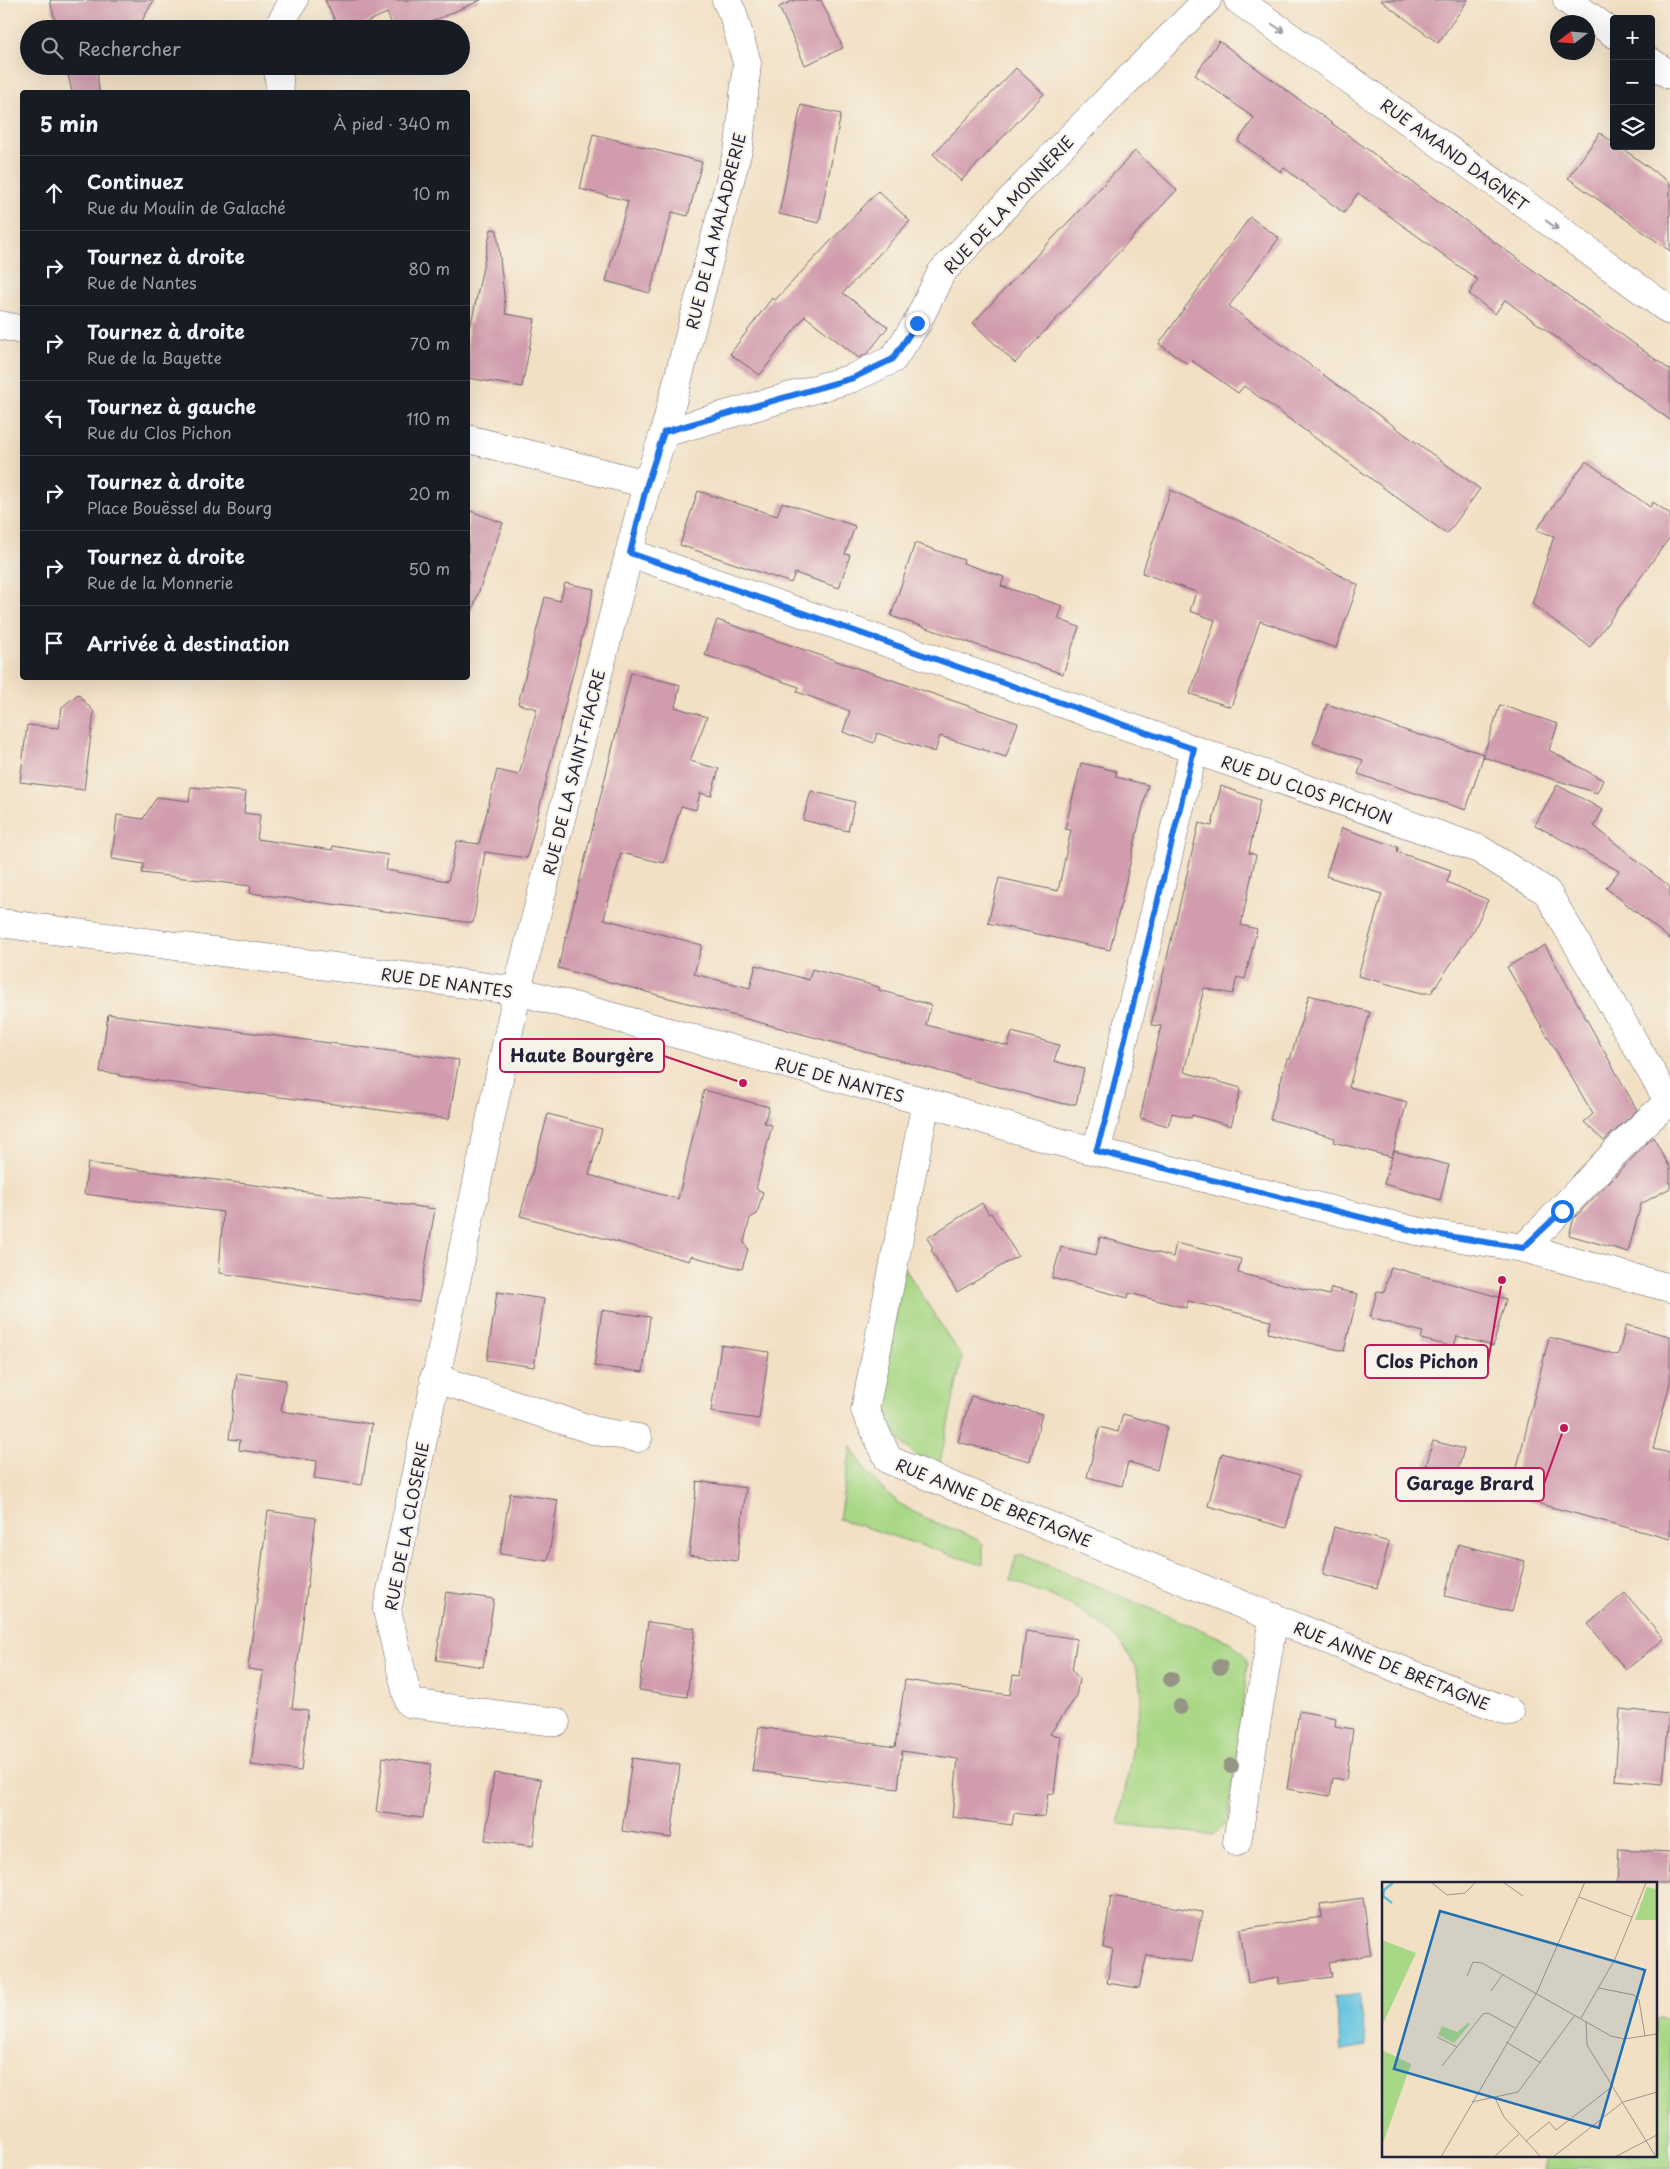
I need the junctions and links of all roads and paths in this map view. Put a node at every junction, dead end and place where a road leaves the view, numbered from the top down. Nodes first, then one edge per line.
1 (294, 0) edge
2 (726, 0) edge
3 (1207, 0) edge
4 (1238, 0) edge
5 (1567, 0) edge
6 (282, 20) edge
7 (1610, 31) edge
8 (1655, 65) edge
9 (279, 75) edge
10 (1670, 75) edge
11 (280, 90) edge
12 (1670, 311) edge
13 (0, 325) edge
14 (20, 330) edge
15 (664, 432) junction
16 (470, 439) edge
17 (647, 484) junction
18 (630, 553) junction
19 (1194, 749) junction
20 (0, 923) edge
21 (518, 991) junction
22 (926, 1102) junction
23 (1670, 1102) edge
24 (1096, 1151) junction
25 (1523, 1248) junction
26 (1670, 1288) edge
27 (434, 1378) junction
28 (638, 1438) dead end
29 (1274, 1617) junction
30 (1510, 1712) dead end
31 (556, 1722) dead end
32 (1237, 1842) dead end

1 - 6 street
2 - 15 street, RUE DE LA MALADRERIE
3 - 15 street, RUE DE LA MONNERIE
4 -> 12 street, RUE AMAND DAGNET
5 - 7 street
8 - 10 street
9 - 11 street
13 - 14 street
15 - 17 street, RUE DE LA MALADRERIE
16 - 17 street
17 - 18 street, RUE DE LA SAINT-FIACRE
18 - 19 street, RUE DU CLOS PICHON
18 - 21 street, RUE DE LA SAINT-FIACRE
19 - 23 street, RUE DU CLOS PICHON
19 - 24 street
20 - 21 street, RUE DE NANTES
21 - 22 street, RUE DE NANTES
21 - 27 street, RUE DE LA CLOSERIE
22 - 24 street, RUE DE NANTES
22 - 29 street, RUE ANNE DE BRETAGNE
23 - 25 street
24 - 25 street, RUE DE NANTES
25 - 26 street, RUE DE NANTES
27 - 28 street
27 - 31 street, RUE DE LA CLOSERIE
29 - 30 street, RUE ANNE DE BRETAGNE
29 - 32 street, RUE ANNE DE BRETAGNE

